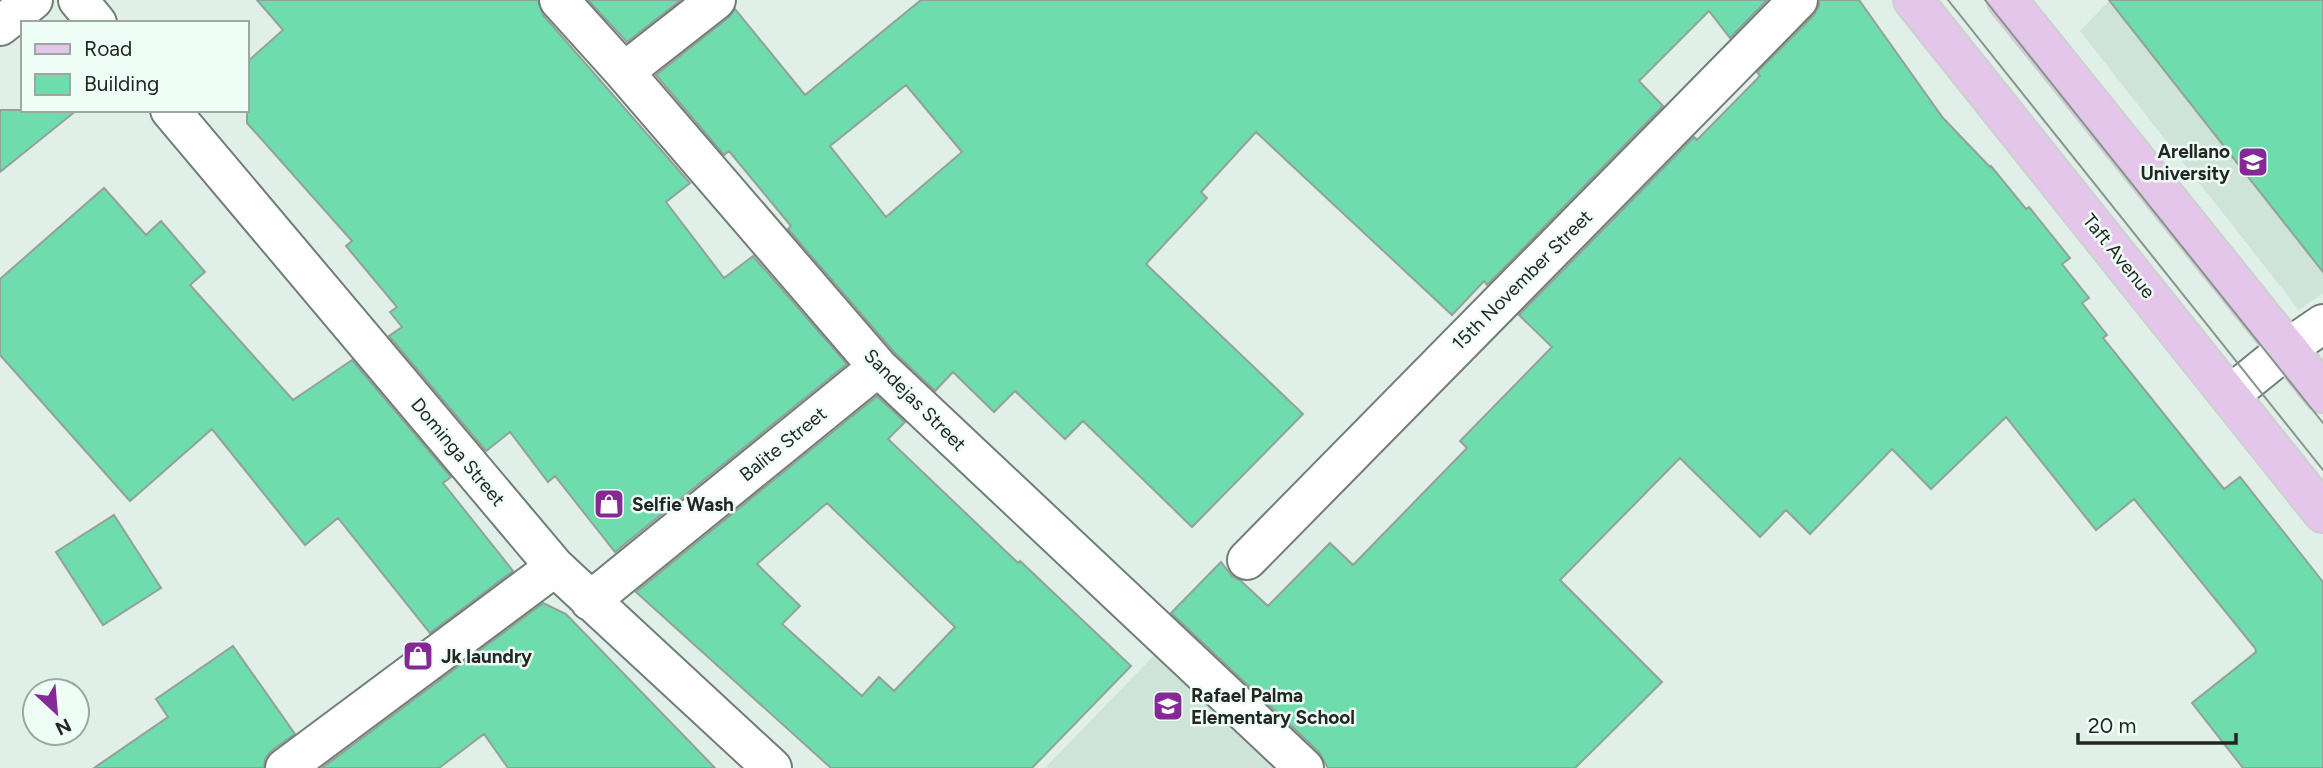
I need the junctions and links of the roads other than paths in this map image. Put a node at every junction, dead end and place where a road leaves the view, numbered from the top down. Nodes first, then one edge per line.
1 (33, 0) edge
2 (78, 0) edge
3 (559, 0) edge
4 (716, 0) edge
5 (1798, 0) edge
6 (1913, 0) edge
7 (2007, 0) edge
8 (95, 21) edge
9 (0, 26) edge
10 (624, 72) junction
11 (172, 112) edge
12 (2323, 324) edge
13 (2288, 348) junction
14 (878, 367) junction
15 (2323, 393) edge
16 (2230, 395) junction
17 (2323, 513) edge
18 (1247, 560) dead end
19 (555, 567) junction
20 (590, 601) junction
21 (285, 768) edge
22 (772, 768) edge
23 (1304, 768) edge

1 - 9 street
2 - 8 street
3 - 10 street, Sandejas Street
4 - 10 street
5 - 18 street, 15th November Street
6 - 16 main road, Taft Avenue
7 - 13 main road
10 - 14 street, Sandejas Street
11 - 19 street, Dominga Street
12 - 13 street
13 - 15 main road
13 - 16 street
14 - 20 street, Balite Street
14 - 23 street, Sandejas Street
16 - 17 main road, Taft Avenue
19 - 20 street, Dominga Street
19 - 21 street
20 - 22 street, Dominga Street

